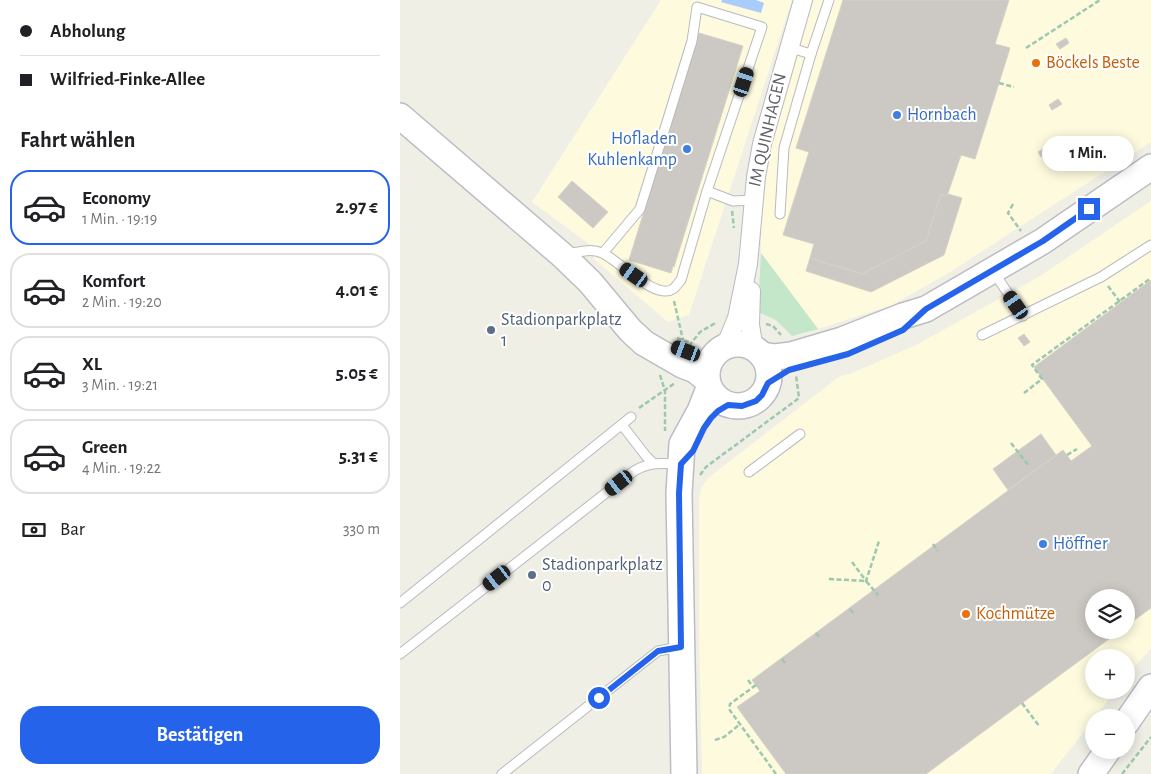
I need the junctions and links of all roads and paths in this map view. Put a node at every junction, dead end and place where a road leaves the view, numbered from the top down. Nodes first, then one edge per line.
1 (803, 0) edge
2 (829, 0) edge
3 (1100, 0) edge
4 (788, 47) junction
5 (1026, 48) dead end
6 (811, 54) junction
7 (999, 83) dead end
8 (1014, 87) dead end
9 (400, 116) edge
10 (1151, 167) edge
11 (708, 191) junction
12 (753, 200) junction
13 (1013, 204) dead end
14 (780, 214) dead end
15 (1021, 231) dead end
16 (1151, 245) edge
17 (603, 253) junction
18 (562, 255) junction
19 (748, 264) junction
20 (993, 271) junction
21 (1151, 278) edge
22 (1109, 287) dead end
23 (672, 290) junction
24 (1120, 302) junction
25 (926, 309) junction
26 (1024, 316) junction
27 (750, 320) junction
28 (718, 322) dead end
29 (982, 335) dead end
30 (783, 338) dead end
31 (720, 350) junction
32 (684, 352) junction
33 (758, 352) junction
34 (795, 368) junction
35 (656, 370) dead end
36 (708, 383) junction
37 (768, 383) junction
38 (665, 391) junction
39 (1024, 393) dead end
40 (728, 405) junction
41 (631, 417) joint
42 (622, 425) junction
43 (800, 434) dead end
44 (1011, 442) dead end
45 (1077, 449) dead end
46 (1067, 455) dead end
47 (654, 463) junction
48 (673, 464) junction
49 (1029, 466) dead end
50 (749, 472) dead end
51 (679, 493) junction
52 (879, 541) dead end
53 (933, 544) dead end
54 (938, 551) dead end
55 (852, 562) dead end
56 (829, 579) dead end
57 (866, 581) junction
58 (878, 595) dead end
59 (400, 603) edge
60 (850, 609) dead end
61 (853, 613) dead end
62 (816, 633) dead end
63 (820, 638) dead end
64 (681, 647) junction
65 (400, 654) edge
66 (782, 658) dead end
67 (785, 663) dead end
68 (748, 680) dead end
69 (1151, 687) edge
70 (1022, 703) dead end
71 (1135, 710) edge
72 (740, 725) junction
73 (1039, 726) dead end
74 (1151, 737) edge
75 (714, 740) dead end
76 (1102, 759) edge
77 (506, 771) edge
78 (684, 774) edge
79 (776, 774) edge
80 (1091, 774) edge
81 (1122, 774) edge

1 - 4 street, IM QUINHAGEN
2 - 6 lane
3 - 5 path
4 - 6 lane
4 - 12 street, IM QUINHAGEN
6 - 14 lane
7 - 8 path
9 - 18 street
10 - 20 street
11 - 12 lane
11 - 17 lane
11 - 23 lane
12 - 19 street, IM QUINHAGEN
13 - 15 path
16 - 26 lane
17 - 18 lane
17 - 23 lane
18 - 32 street
19 - 27 street, IM QUINHAGEN
19 - 31 street, IM QUINHAGEN
20 - 25 street
20 - 26 lane
21 - 24 path
22 - 24 path
23 - 32 path
24 - 39 path
25 - 33 street
25 - 34 street
26 - 29 lane
27 - 30 path
27 - 33 street, IM QUINHAGEN
28 - 32 path
31 - 32 street
31 - 33 street
31 - 36 street
32 - 36 street
32 - 38 path
33 - 37 street
34 - 37 street
34 - 51 path
35 - 38 path
36 - 40 street
36 - 48 street
37 - 40 street
38 - 41 path
38 - 48 path
40 - 48 street
41 - 42 lane
42 - 47 lane
42 - 59 lane
43 - 50 lane
44 - 49 path
45 - 46 path
47 - 48 lane
47 - 65 lane
48 - 51 street
51 - 64 street
52 - 57 path
53 - 54 path
55 - 57 path
56 - 57 path
57 - 58 path
60 - 61 path
62 - 63 path
64 - 77 lane
64 - 78 street
66 - 67 path
68 - 72 path
69 - 71 street
70 - 73 path
72 - 75 path
72 - 79 path
74 - 81 path
76 - 80 street

